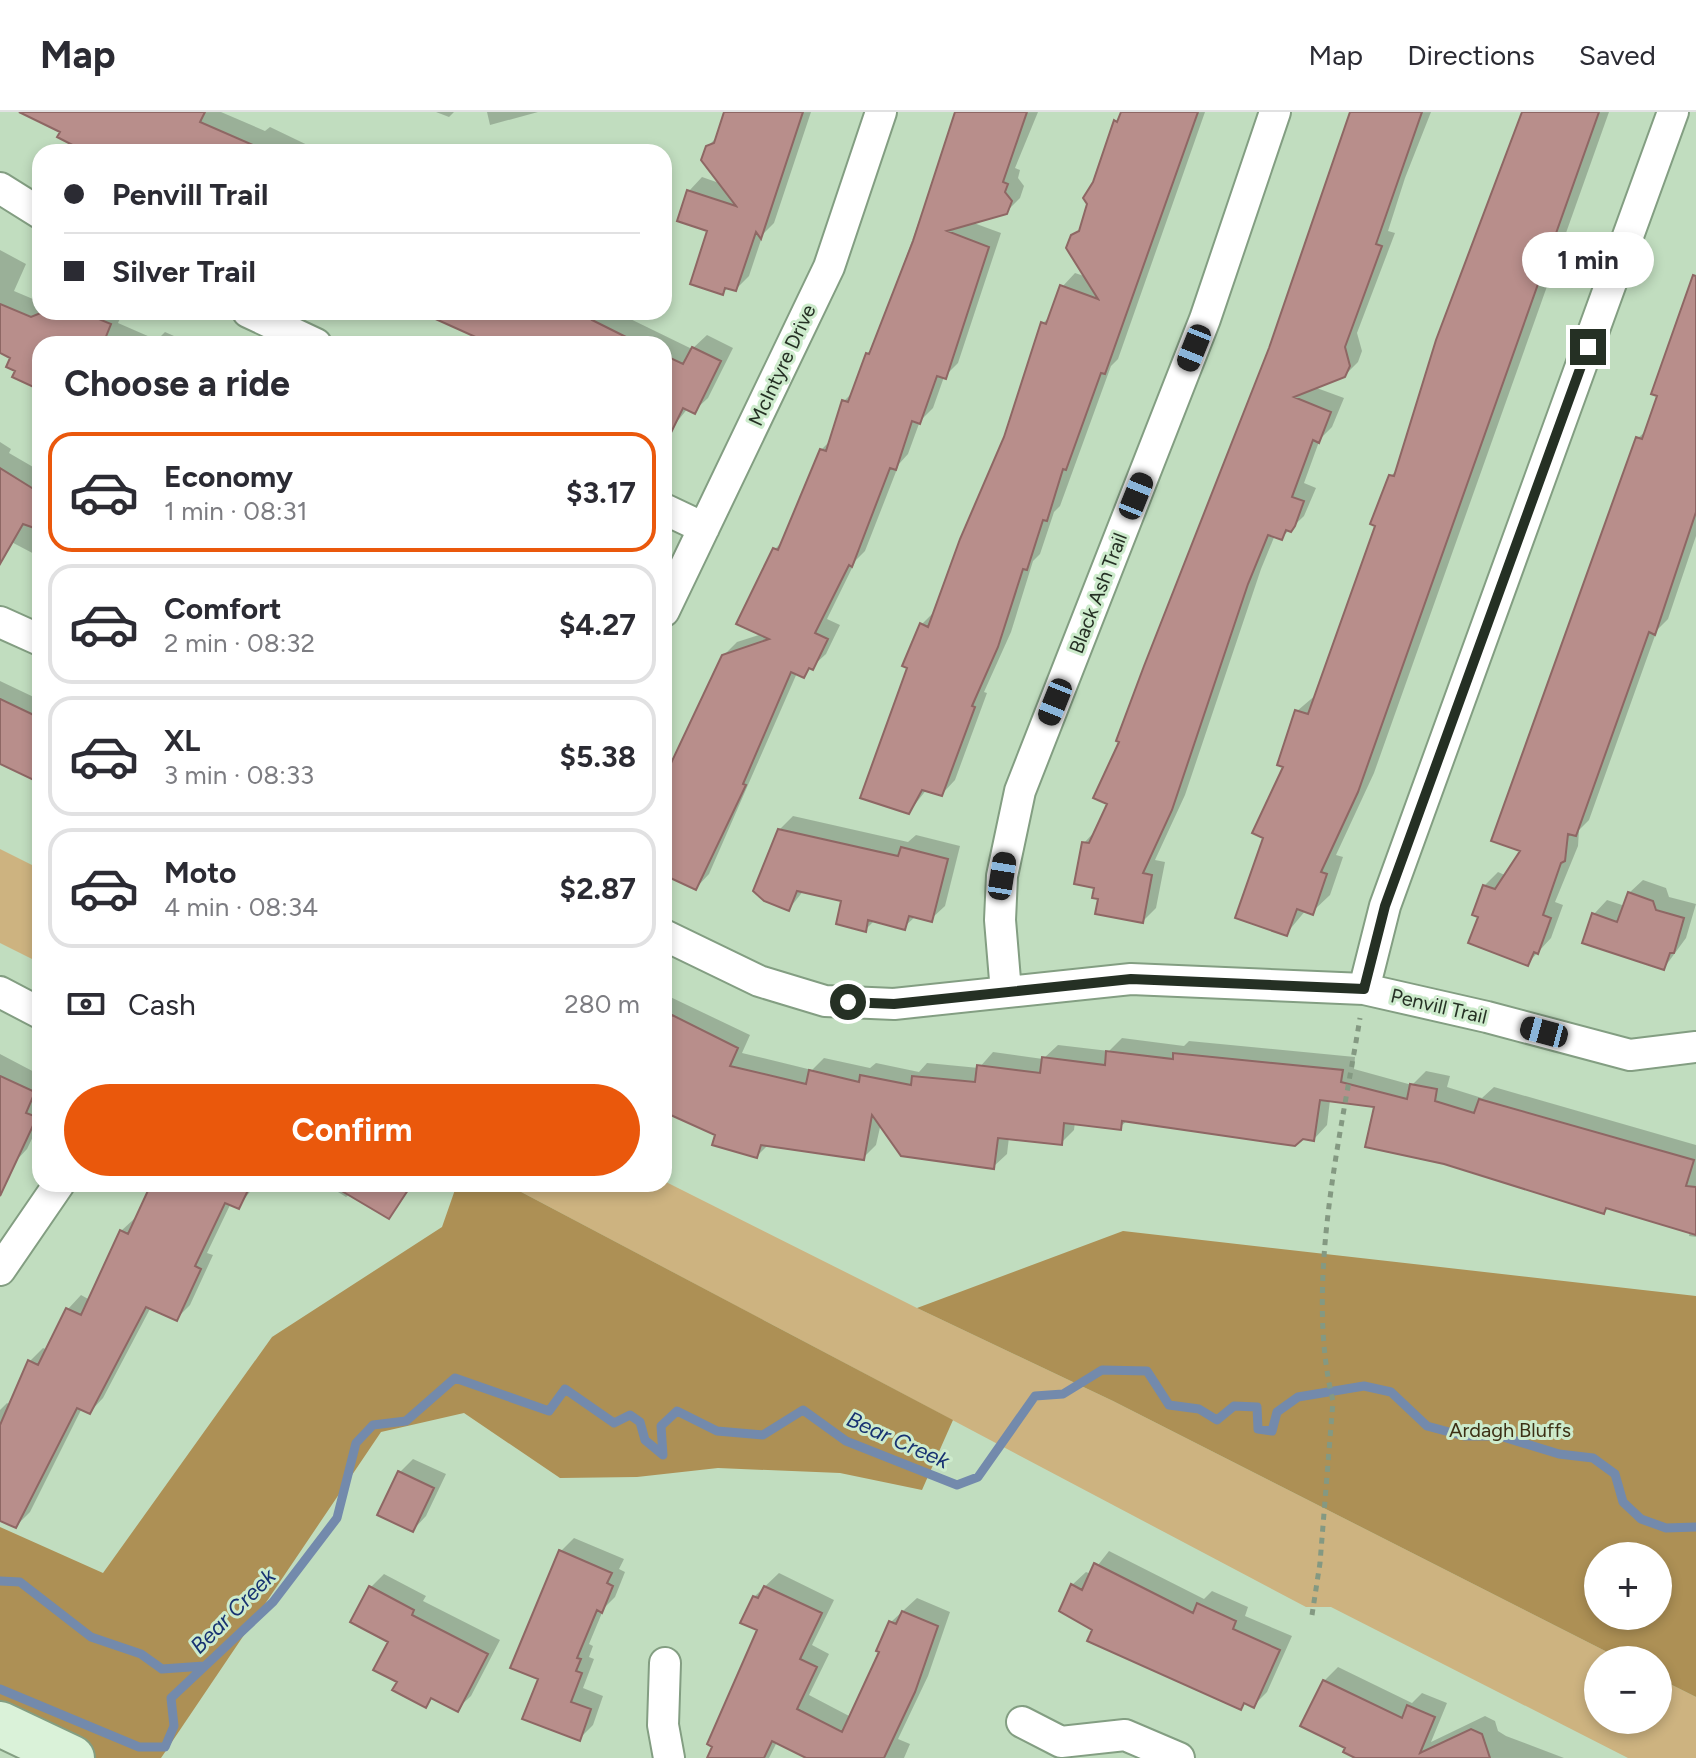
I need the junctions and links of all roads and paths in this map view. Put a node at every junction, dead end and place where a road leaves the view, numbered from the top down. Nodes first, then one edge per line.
1 (881, 112) edge
2 (1275, 112) edge
3 (1673, 112) edge
4 (0, 188) edge
5 (32, 208) edge
6 (265, 320) edge
7 (299, 336) edge
8 (672, 513) edge
9 (704, 528) junction
10 (672, 594) edge
11 (0, 622) edge
12 (32, 636) edge
13 (672, 939) edge
14 (1364, 989) junction
15 (0, 992) edge
16 (1006, 992) junction
17 (32, 1009) edge
18 (1696, 1047) edge
19 (54, 1192) edge
20 (0, 1270) edge
21 (1312, 1615) dead end
22 (665, 1663) dead end
23 (1022, 1722) dead end
24 (0, 1724) edge
25 (1057, 1750) edge
26 (72, 1758) edge
27 (669, 1758) edge
28 (1179, 1758) edge

1 - 9 street, McIntyre Drive
2 - 16 street, Black Ash Trail
3 - 14 street
4 - 5 street
6 - 7 street
8 - 9 street
9 - 10 street, McIntyre Drive
11 - 12 street
13 - 16 street, Penvill Trail
14 - 16 street, Penvill Trail
14 - 18 street, Penvill Trail
14 - 21 path
15 - 17 street
19 - 20 street
22 - 27 street
23 - 25 street
24 - 26 main road
25 - 28 street

